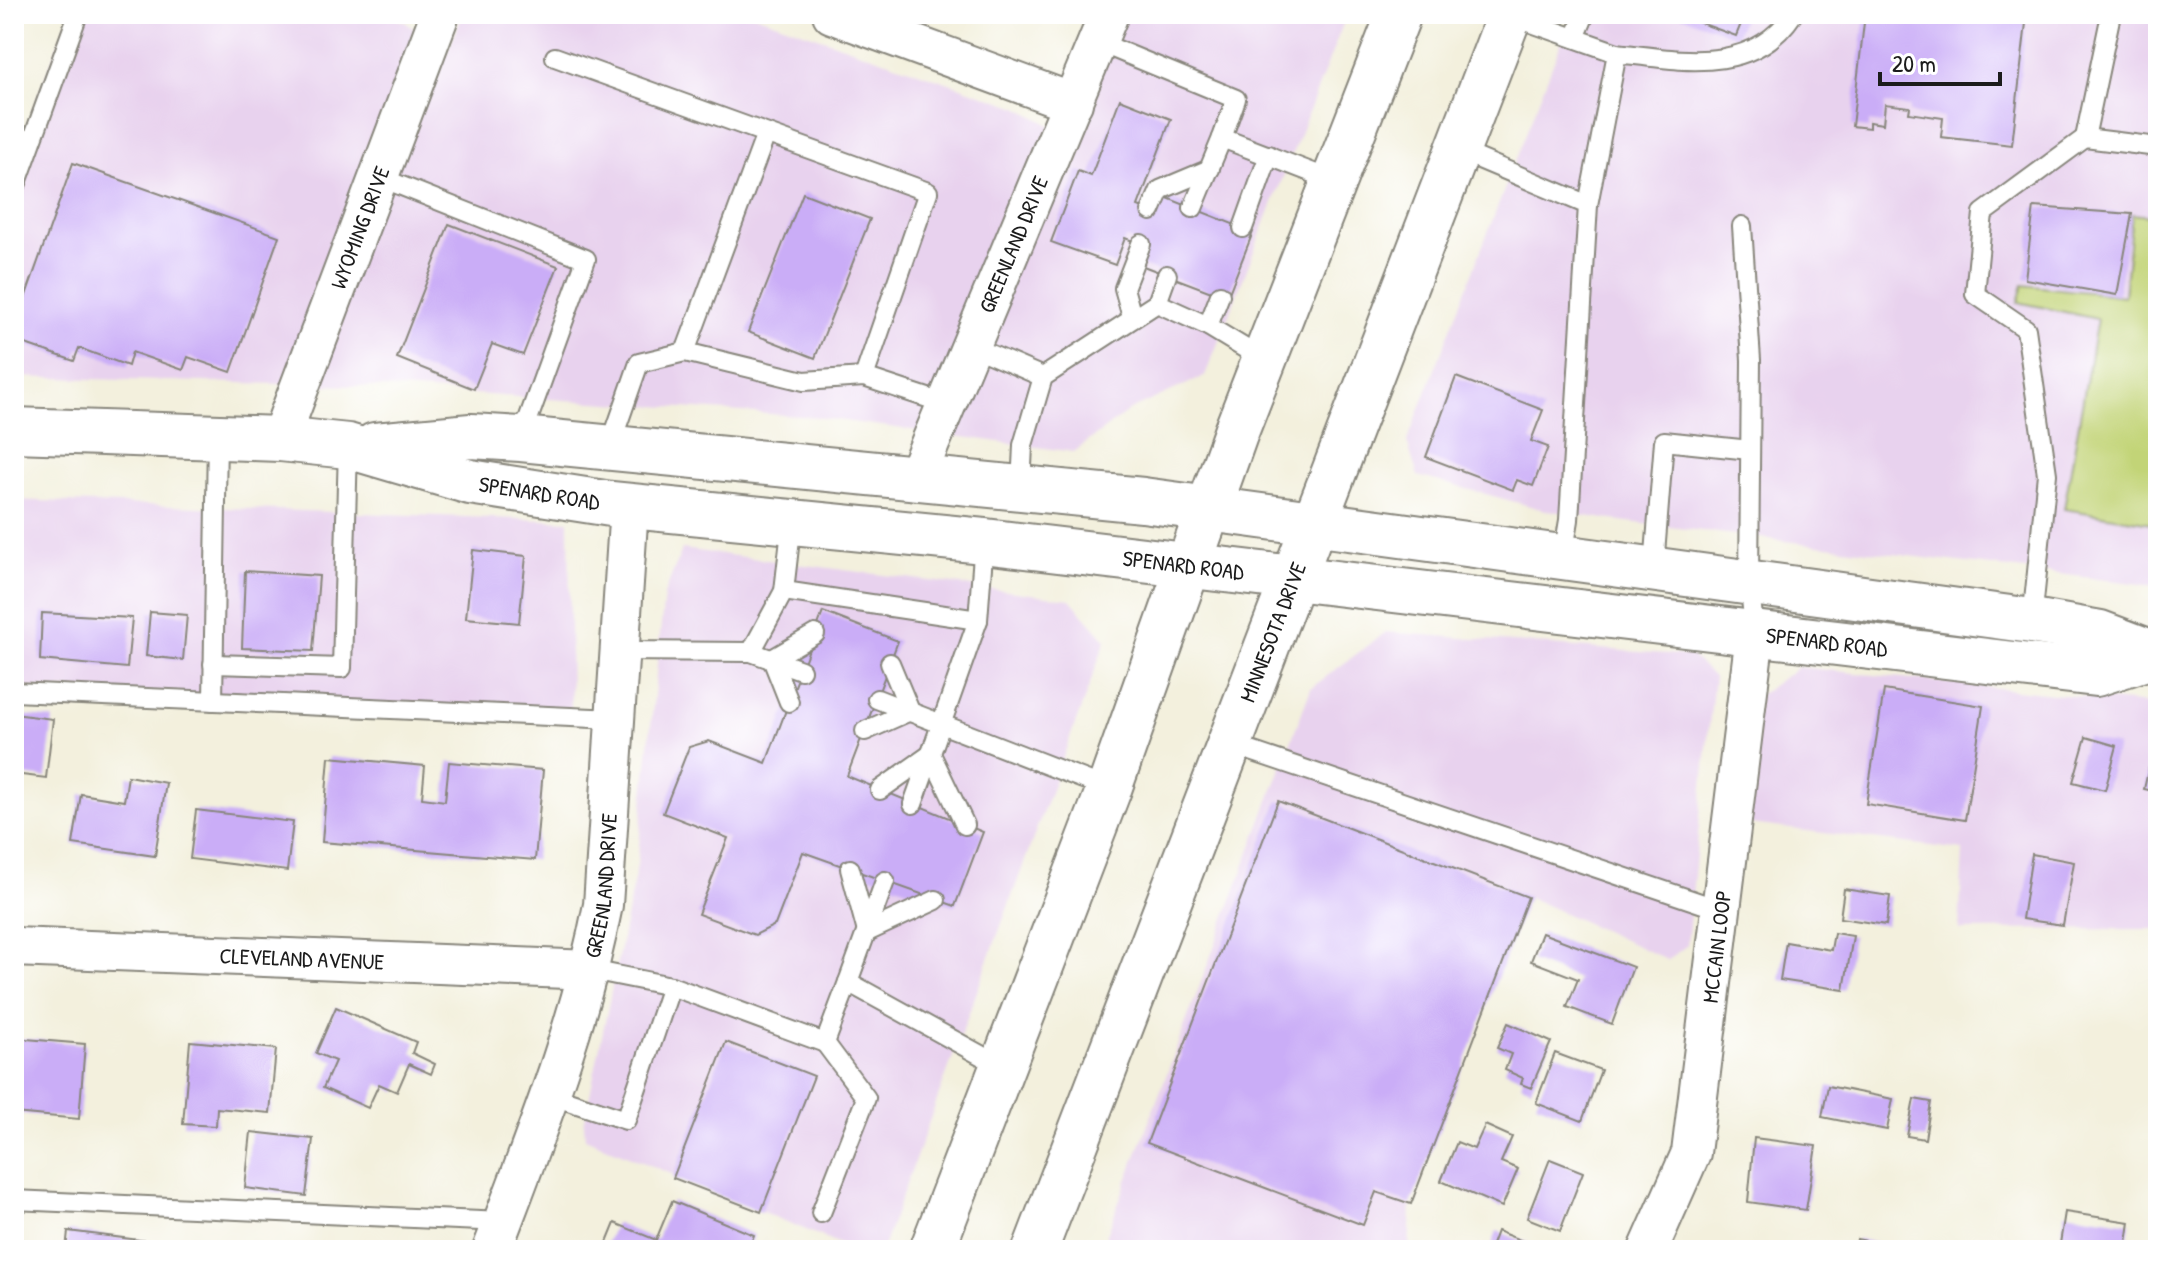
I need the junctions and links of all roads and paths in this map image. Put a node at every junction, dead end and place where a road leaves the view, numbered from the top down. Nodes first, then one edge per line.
1 (78, 14) edge
2 (440, 14) edge
3 (832, 14) edge
4 (1510, 14) edge
5 (1585, 14) edge
6 (1793, 14) edge
7 (2111, 14) edge
8 (1391, 16) edge
9 (1103, 28) edge
10 (1575, 38) junction
11 (1617, 53) junction
12 (555, 57) dead end
13 (1073, 103) junction
14 (766, 134) junction
15 (1222, 138) junction
16 (2085, 138) junction
17 (22, 142) edge
18 (2158, 147) edge
19 (1457, 149) junction
20 (1269, 155) junction
21 (1210, 169) junction
22 (379, 177) junction
23 (1334, 181) junction
24 (14, 191) edge
25 (1588, 205) junction
26 (1193, 208) dead end
27 (1151, 211) dead end
28 (1742, 226) dead end
29 (1243, 228) dead end
30 (1141, 244) dead end
31 (1167, 275) dead end
32 (1220, 295) dead end
33 (1157, 303) junction
34 (1132, 317) junction
35 (1208, 326) junction
36 (971, 346) junction
37 (685, 352) junction
38 (1264, 360) junction
39 (864, 377) junction
40 (1043, 377) junction
41 (946, 404) junction
42 (14, 430) edge
43 (217, 437) junction
44 (280, 439) junction
45 (521, 439) junction
46 (352, 446) junction
47 (610, 446) junction
48 (1750, 450) junction
49 (917, 475) junction
50 (1021, 491) junction
51 (629, 506) junction
52 (1207, 510) junction
53 (792, 521) junction
54 (1311, 523) junction
55 (984, 541) junction
56 (1563, 556) junction
57 (1187, 566) junction
58 (1654, 567) junction
59 (1291, 578) junction
60 (1749, 582) junction
61 (784, 591) junction
62 (978, 620) junction
63 (2032, 621) junction
64 (815, 634) dead end
65 (1755, 634) junction
66 (620, 651) junction
67 (751, 652) junction
68 (2156, 655) edge
69 (772, 659) junction
70 (890, 663) dead end
71 (213, 664) junction
72 (801, 670) dead end
73 (14, 692) edge
74 (877, 699) dead end
75 (213, 701) junction
76 (789, 702) dead end
77 (910, 711) junction
78 (615, 719) junction
79 (943, 723) junction
80 (865, 731) dead end
81 (1228, 743) junction
82 (931, 754) junction
83 (1109, 789) junction
84 (880, 790) dead end
85 (913, 804) dead end
86 (965, 825) dead end
87 (850, 869) dead end
88 (885, 881) dead end
89 (936, 900) dead end
90 (1721, 910) junction
91 (867, 932) junction
92 (14, 947) edge
93 (591, 970) junction
94 (848, 982) junction
95 (671, 986) junction
96 (825, 1043) junction
97 (1004, 1068) junction
98 (550, 1095) junction
99 (14, 1200) edge
100 (821, 1213) dead end
101 (498, 1236) edge
102 (932, 1250) edge
103 (1035, 1250) edge
104 (1648, 1250) edge

1 - 17 lane
2 - 22 street, WYOMING DRIVE
3 - 13 street
4 - 10 lane
4 - 19 main road, MINNESOTA DRIVE
5 - 10 lane
6 - 11 lane
7 - 16 lane
8 - 23 main road
9 - 13 street, GREENLAND DRIVE
9 - 15 lane
10 - 11 lane
11 - 25 lane
12 - 14 lane
13 - 36 street, GREENLAND DRIVE
14 - 37 lane
14 - 39 lane
15 - 20 lane
15 - 21 lane
16 - 18 lane
16 - 63 lane
17 - 24 lane
19 - 25 lane
19 - 54 main road, MINNESOTA DRIVE
20 - 23 lane
20 - 29 lane
21 - 26 lane
21 - 27 lane
22 - 44 street, WYOMING DRIVE
22 - 45 lane
23 - 38 main road
25 - 56 lane
28 - 48 lane
30 - 34 lane
31 - 33 lane
32 - 35 lane
33 - 34 lane
33 - 35 lane
34 - 40 lane
35 - 38 lane
36 - 40 lane
36 - 41 street, GREENLAND DRIVE
37 - 39 lane
37 - 47 lane
38 - 52 main road
39 - 41 lane
40 - 50 lane
41 - 49 street, GREENLAND DRIVE
42 - 43 main road, SPENARD ROAD
43 - 44 main road, SPENARD ROAD
43 - 71 lane
44 - 46 main road, SPENARD ROAD
45 - 46 main road, SPENARD ROAD
45 - 47 main road, SPENARD ROAD
46 - 51 main road, SPENARD ROAD
46 - 71 lane
47 - 49 main road, SPENARD ROAD
48 - 58 lane
48 - 60 lane
49 - 50 main road, SPENARD ROAD
50 - 52 main road, SPENARD ROAD
51 - 53 main road, SPENARD ROAD
51 - 66 street, GREENLAND DRIVE
52 - 54 main road, SPENARD ROAD
52 - 57 main road
53 - 55 main road, SPENARD ROAD
53 - 61 lane
54 - 56 main road, SPENARD ROAD
54 - 59 main road, MINNESOTA DRIVE
55 - 57 main road, SPENARD ROAD
55 - 62 lane
56 - 58 main road, SPENARD ROAD
57 - 59 main road, SPENARD ROAD
57 - 83 main road
58 - 60 main road, SPENARD ROAD
59 - 65 main road, SPENARD ROAD
59 - 81 main road, MINNESOTA DRIVE
60 - 63 main road, SPENARD ROAD
60 - 65 lane
61 - 62 lane
61 - 67 lane
62 - 79 lane
63 - 68 main road, SPENARD ROAD
64 - 69 lane
65 - 68 main road, SPENARD ROAD
65 - 90 street, MCCAIN LOOP
66 - 67 lane
66 - 78 street, GREENLAND DRIVE
67 - 69 lane
69 - 72 lane
69 - 76 lane
70 - 77 lane
71 - 75 lane
73 - 75 lane
74 - 77 lane
75 - 78 lane
77 - 79 lane
77 - 80 lane
78 - 93 street, GREENLAND DRIVE
79 - 82 lane
79 - 83 lane
81 - 90 lane
81 - 103 main road, MINNESOTA DRIVE
82 - 84 lane
82 - 85 lane
82 - 86 lane
83 - 97 main road
87 - 91 lane
88 - 91 lane
89 - 91 lane
90 - 104 street, MCCAIN LOOP
91 - 94 lane
92 - 93 street, CLEVELAND AVENUE
93 - 95 lane
93 - 98 street, GREENLAND DRIVE
94 - 96 lane
94 - 97 lane
95 - 96 lane
95 - 98 lane
96 - 100 lane
97 - 102 main road
98 - 101 street, GREENLAND DRIVE
99 - 101 lane

